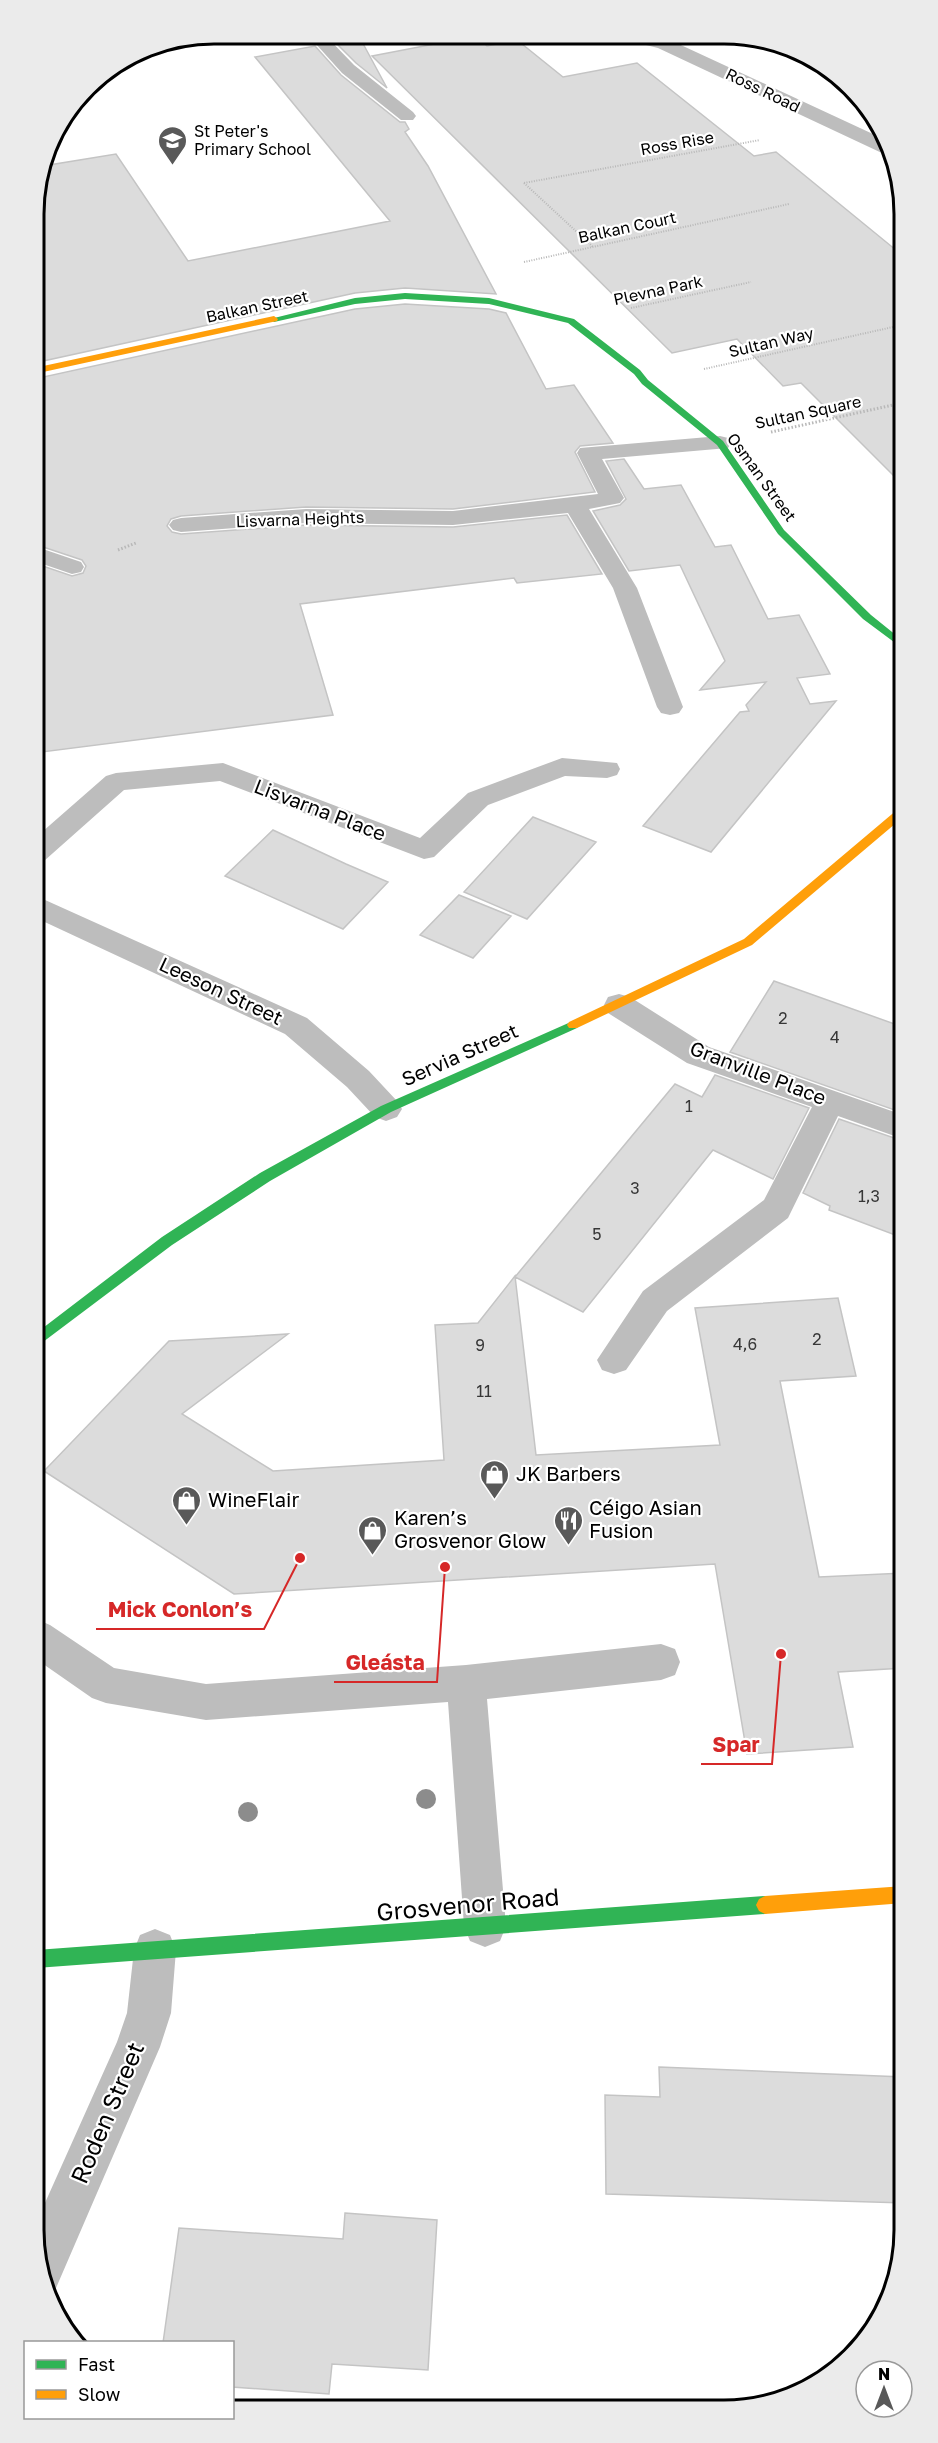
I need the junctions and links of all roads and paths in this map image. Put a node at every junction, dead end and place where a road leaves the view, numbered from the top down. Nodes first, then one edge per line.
1 (324, 44) edge
2 (664, 44) edge
3 (407, 116) dead end
4 (834, 124) junction
5 (880, 145) edge
6 (789, 204) dead end
7 (592, 247) junction
8 (751, 282) dead end
9 (489, 301) junction
10 (571, 321) junction
11 (894, 327) edge
12 (44, 369) edge
13 (645, 382) junction
14 (894, 405) edge
15 (720, 443) junction
16 (575, 505) junction
17 (181, 525) joint
18 (44, 557) edge
19 (72, 567) joint
20 (894, 639) edge
21 (670, 706) dead end
22 (607, 769) dead end
23 (894, 819) edge
24 (44, 845) edge
25 (44, 909) edge
26 (619, 1005) junction
27 (830, 1101) junction
28 (386, 1109) junction
29 (894, 1124) edge
30 (44, 1335) edge
31 (615, 1360) dead end
32 (44, 1642) edge
33 (661, 1662) dead end
34 (466, 1683) junction
35 (894, 1895) edge
36 (486, 1926) junction
37 (155, 1950) junction
38 (44, 1958) edge
39 (46, 2256) edge

1 - 3 street
2 - 4 street, Ross Road
4 - 5 street, Ross Road
4 - 7 path, Ross Rise
6 - 7 path, Balkan Court
7 - 9 path, Balkan Court
8 - 10 path, Plevna Park
9 - 10 street, Osman Street
9 - 12 street, Balkan Street
10 - 13 street, Osman Street
11 - 13 path, Sultan Way
13 - 15 street, Osman Street
14 - 15 path, Sultan Square
15 - 16 street
15 - 20 street, Osman Street
16 - 17 street, Lisvarna Heights
16 - 21 street
17 - 19 path
18 - 19 street
22 - 24 street, Lisvarna Place
23 - 26 street, Servia Street
25 - 28 street, Leeson Street
26 - 27 street, Granville Place
26 - 28 street, Servia Street
27 - 29 street, Granville Place
27 - 31 street
28 - 30 street, Servia Street
32 - 34 street
33 - 34 street
34 - 36 street
35 - 36 street, Grosvenor Road
36 - 37 street, Grosvenor Road
37 - 38 street, Grosvenor Road
37 - 39 street, Roden Street

